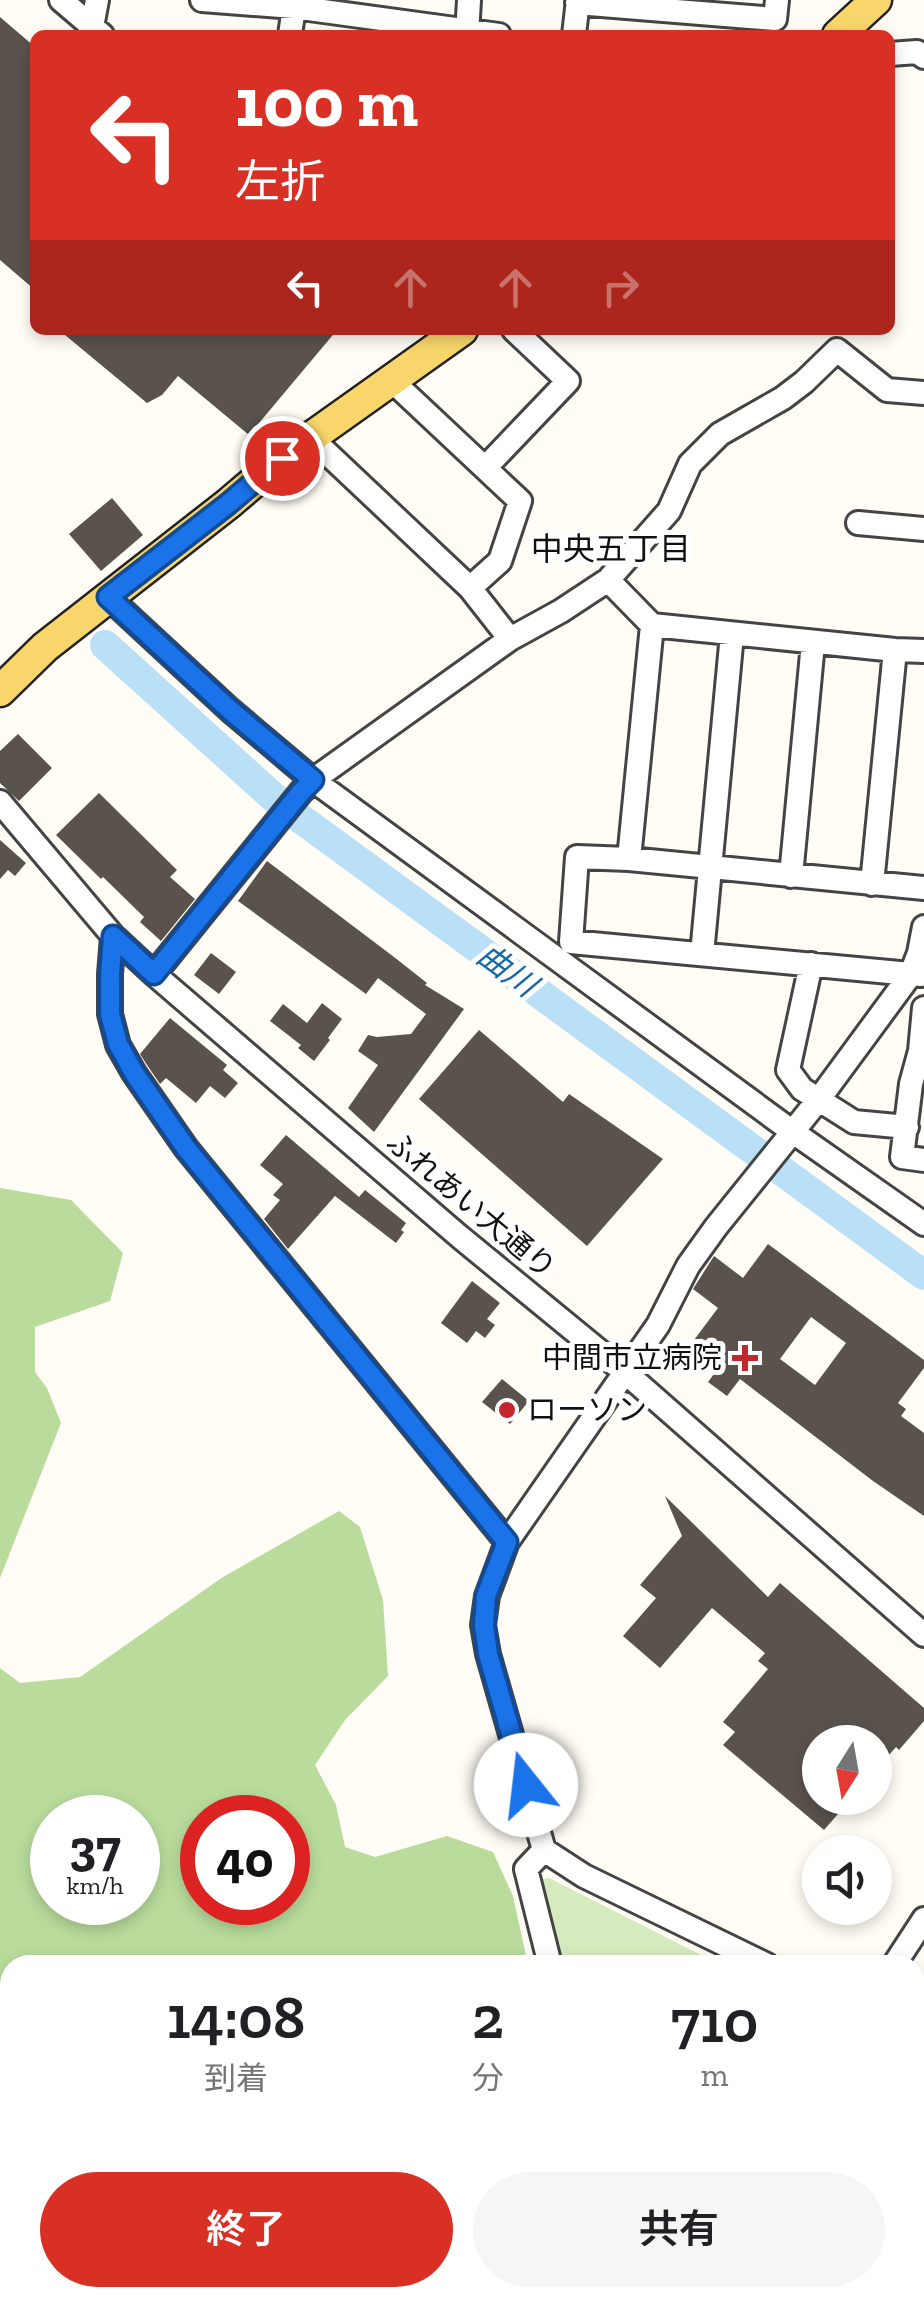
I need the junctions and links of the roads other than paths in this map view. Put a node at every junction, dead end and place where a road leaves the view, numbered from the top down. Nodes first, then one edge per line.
1 (61, 0) edge
2 (97, 0) edge
3 (202, 0) edge
4 (469, 0) edge
5 (777, 0) edge
6 (876, 0) edge
7 (577, 1) edge
8 (356, 7) edge
9 (294, 8) junction
10 (676, 16) edge
11 (96, 30) edge
12 (97, 30) edge
13 (291, 30) edge
14 (454, 30) edge
15 (467, 30) edge
16 (574, 30) edge
17 (843, 30) edge
18 (895, 54) edge
19 (924, 57) edge
20 (455, 335) edge
21 (519, 335) edge
22 (390, 379) junction
23 (924, 392) edge
24 (310, 437) junction
25 (485, 468) junction
26 (858, 523) dead end
27 (924, 529) edge
28 (608, 580) junction
29 (470, 588) junction
30 (103, 600) junction
31 (652, 625) junction
32 (732, 634) junction
33 (510, 639) junction
34 (813, 643) junction
35 (895, 650) junction
36 (924, 650) edge
37 (0, 691) edge
38 (307, 786) junction
39 (0, 802) edge
40 (628, 860) junction
41 (710, 868) junction
42 (790, 876) junction
43 (872, 884) junction
44 (924, 888) edge
45 (924, 927) edge
46 (113, 936) junction
47 (702, 954) junction
48 (811, 964) junction
49 (154, 974) junction
50 (918, 974) edge
51 (924, 1008) edge
52 (820, 1099) junction
53 (907, 1127) junction
54 (789, 1138) junction
55 (924, 1160) edge
56 (924, 1224) edge
57 (626, 1373) junction
58 (507, 1542) junction
59 (924, 1635) edge
60 (544, 1850) junction
61 (924, 1920) edge
62 (548, 1955) edge
63 (730, 1955) edge
64 (901, 1955) edge

1 - 11 street
2 - 12 street
3 - 9 street
4 - 15 street
5 - 10 street
6 - 17 main road
7 - 10 street
7 - 16 street
8 - 9 street
8 - 14 street
9 - 13 street
18 - 19 street
20 - 22 main road
21 - 25 street
22 - 24 main road
22 - 25 street
23 - 28 street
24 - 29 street
24 - 30 main road
25 - 29 street
26 - 27 street
28 - 31 street
28 - 33 street
29 - 33 street
30 - 37 main road
30 - 38 street
31 - 32 street
31 - 40 street
32 - 34 street
32 - 41 street
33 - 38 street
34 - 35 street
34 - 42 street
35 - 36 street
35 - 43 street
38 - 49 street
38 - 54 street
39 - 46 street, ふれあい大通り
40 - 41 street
40 - 47 street
41 - 42 street
41 - 47 street
42 - 43 street
43 - 44 street
45 - 50 street
46 - 49 street, ふれあい大通り
46 - 58 street
47 - 48 street
48 - 50 street
48 - 52 street
49 - 57 street, ふれあい大通り
50 - 52 street
51 - 53 street
52 - 53 street
52 - 54 street
53 - 55 street
54 - 56 street
54 - 57 street
57 - 58 street
57 - 59 street, ふれあい大通り
58 - 60 street
60 - 62 street
60 - 63 street
61 - 64 street

